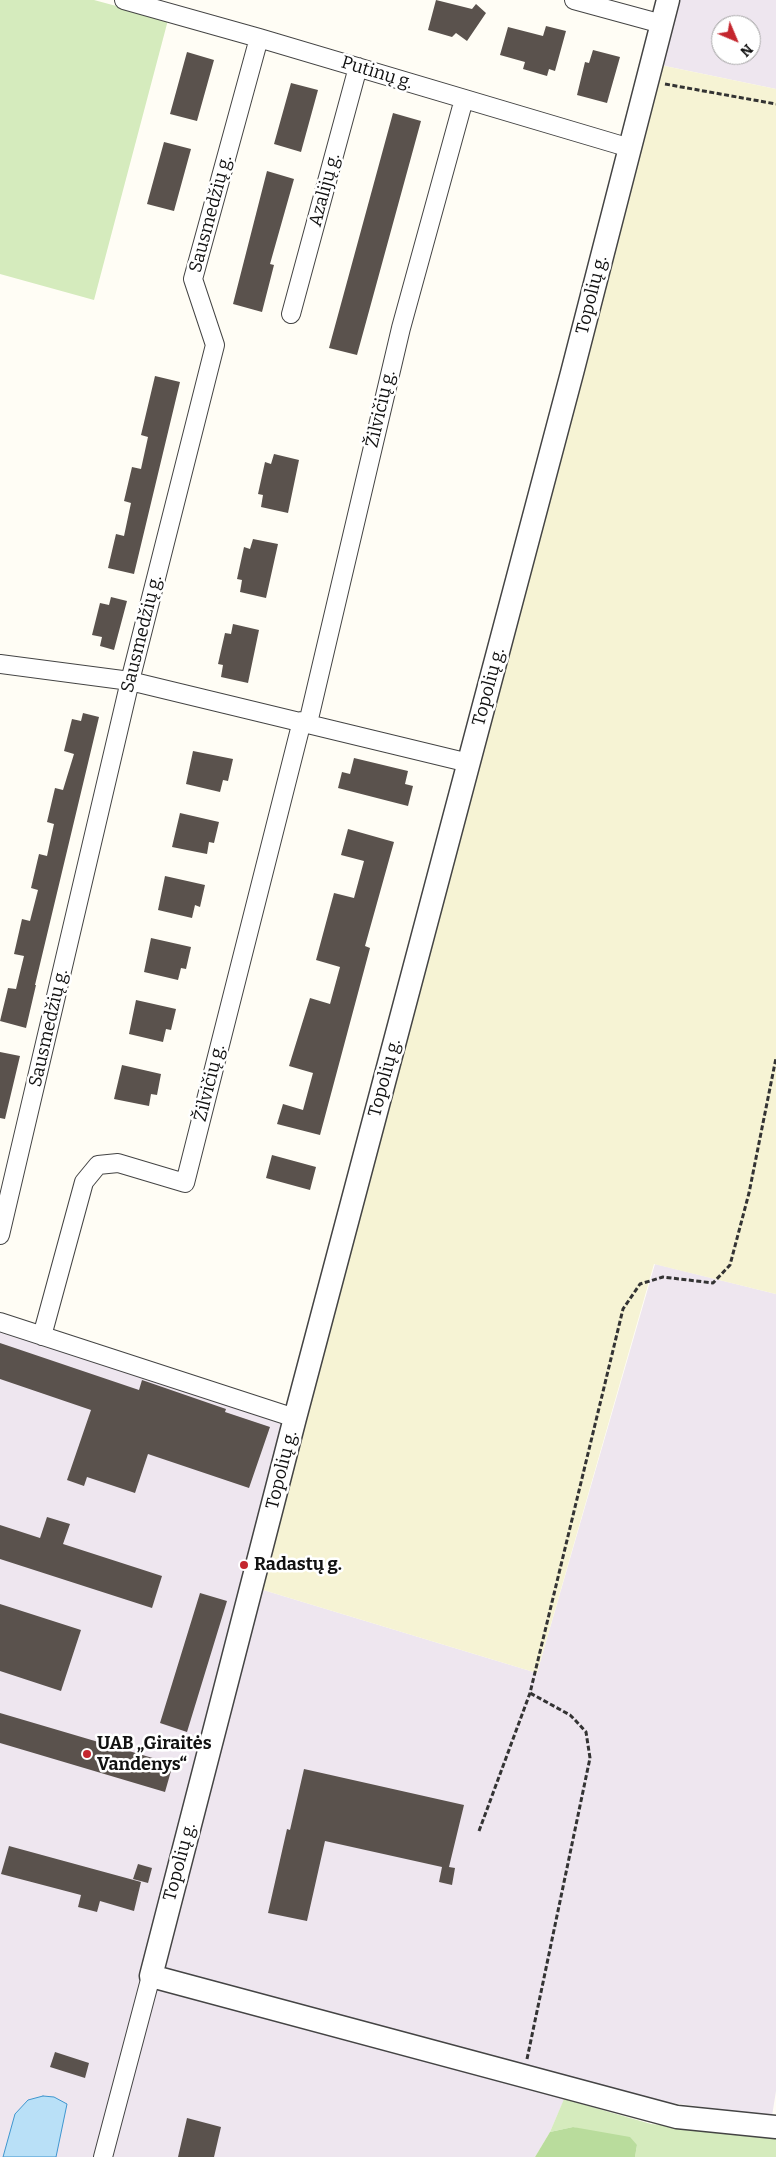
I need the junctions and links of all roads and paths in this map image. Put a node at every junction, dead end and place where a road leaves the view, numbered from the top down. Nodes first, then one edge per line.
1 (124, 0) edge
2 (574, 0) edge
3 (668, 0) edge
4 (662, 24) junction
5 (259, 38) junction
6 (358, 67) junction
7 (647, 81) junction
8 (464, 98) junction
9 (776, 104) edge
10 (630, 148) junction
11 (291, 314) dead end
12 (0, 664) edge
13 (130, 681) junction
14 (305, 722) junction
15 (469, 762) junction
16 (776, 1058) edge
17 (0, 1236) edge
18 (0, 1322) edge
19 (42, 1336) junction
20 (295, 1418) junction
21 (530, 1692) junction
22 (479, 1831) dead end
23 (150, 1976) junction
24 (523, 2076) junction
25 (776, 2127) edge
26 (103, 2157) edge

1 - 5 street, Putinų g.
2 - 4 street
3 - 4 street, Topolių g.
4 - 7 street, Topolių g.
5 - 6 street, Putinų g.
5 - 13 street, Sausmedžių g.
6 - 8 street, Putinų g.
6 - 11 street, Azalijų g.
7 - 9 path
7 - 10 street, Topolių g.
8 - 10 street, Putinų g.
8 - 14 street, Žilvičių g.
10 - 15 street, Topolių g.
12 - 13 street
13 - 14 street
13 - 17 street, Sausmedžių g.
14 - 15 street
14 - 19 street, Žilvičių g.
15 - 20 street, Topolių g.
16 - 21 path
18 - 19 street
19 - 20 street
20 - 23 street, Topolių g.
21 - 22 path
21 - 24 path
23 - 24 street
23 - 26 street, Topolių g.
24 - 25 street

